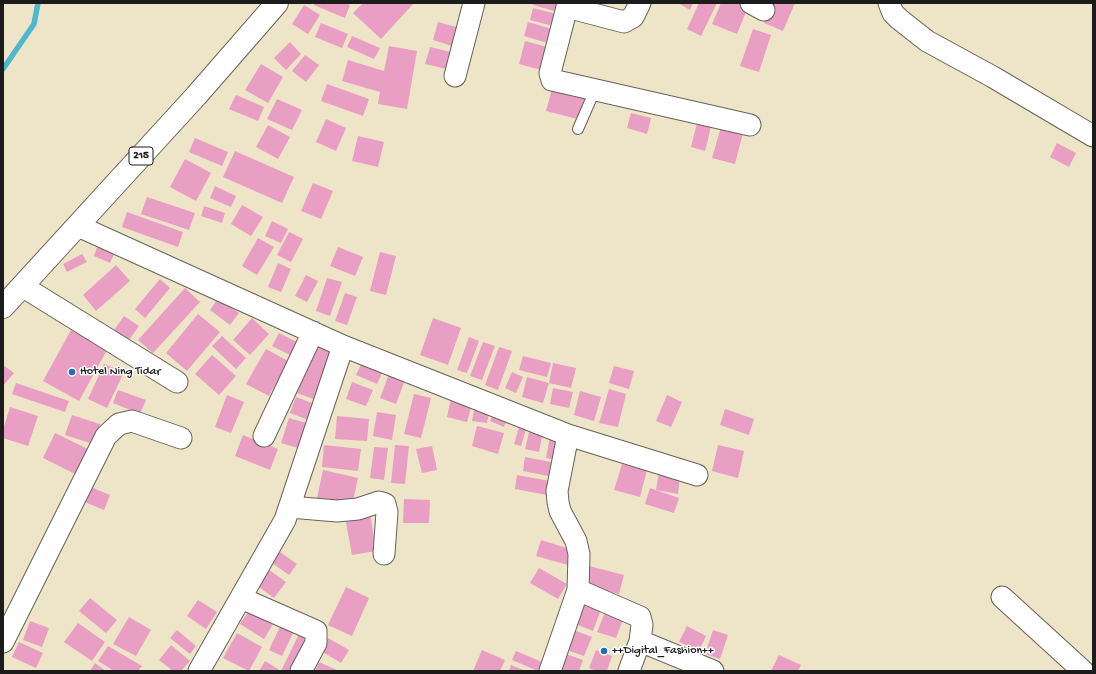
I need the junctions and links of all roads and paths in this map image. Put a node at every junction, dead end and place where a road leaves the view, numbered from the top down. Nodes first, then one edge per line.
1 (277, 3) edge
2 (474, 3) edge
3 (640, 3) edge
4 (889, 3) edge
5 (567, 5) edge
6 (455, 76) dead end
7 (595, 90) junction
8 (750, 125) dead end
9 (578, 129) dead end
10 (1093, 136) edge
11 (78, 226) junction
12 (22, 286) junction
13 (3, 307) edge
14 (313, 332) junction
15 (343, 346) junction
16 (178, 382) dead end
17 (568, 435) junction
18 (264, 436) dead end
19 (181, 438) dead end
20 (697, 475) dead end
21 (290, 506) junction
22 (384, 554) dead end
23 (578, 590) junction
24 (1002, 597) dead end
25 (241, 598) junction
26 (640, 641) junction
27 (3, 642) edge
28 (199, 671) edge
29 (301, 671) edge
30 (550, 671) edge
31 (629, 671) edge
32 (712, 671) edge
33 (1083, 671) edge

1 - 11 main road, 215
2 - 6 street
3 - 5 street
4 - 10 street
5 - 7 street
7 - 8 street
7 - 9 lane
11 - 12 main road, 215
11 - 14 street
12 - 13 main road, 215
12 - 16 street
14 - 15 street
14 - 18 street
15 - 17 street
15 - 21 street
17 - 20 street
17 - 23 street
19 - 27 street
21 - 22 street
21 - 25 street
23 - 26 street
23 - 30 street
24 - 33 street
25 - 28 street
25 - 29 street
26 - 31 street
26 - 32 street

